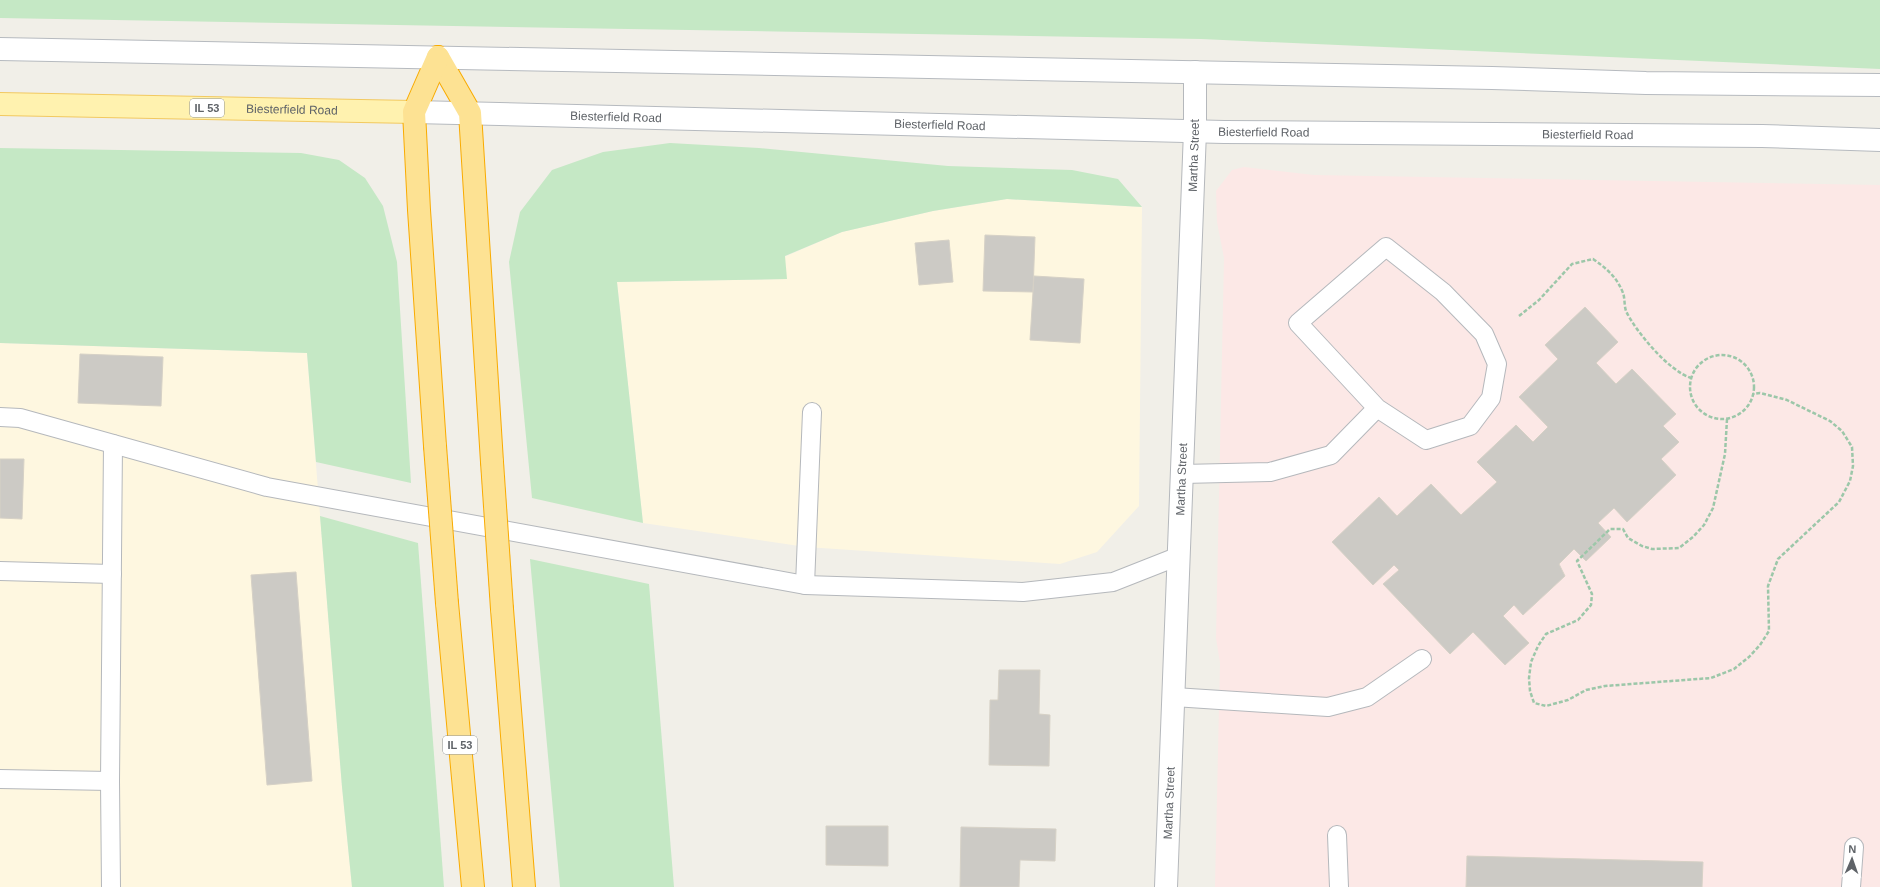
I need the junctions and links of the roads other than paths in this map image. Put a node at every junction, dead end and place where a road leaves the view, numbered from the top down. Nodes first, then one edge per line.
1 (0, 49) edge
2 (438, 57) junction
3 (1195, 72) junction
4 (1880, 86) edge
5 (0, 104) edge
6 (414, 112) junction
7 (470, 113) junction
8 (1196, 131) junction
9 (1880, 140) edge
10 (1377, 408) junction
11 (812, 412) dead end
12 (0, 417) edge
13 (113, 444) junction
14 (1182, 474) junction
15 (1179, 556) junction
16 (0, 571) edge
17 (112, 574) junction
18 (805, 585) junction
19 (1422, 660) dead end
20 (1174, 697) junction
21 (0, 779) edge
22 (110, 781) junction
23 (1337, 835) dead end
24 (1854, 847) dead end
25 (111, 887) edge
26 (473, 887) edge
27 (524, 887) edge
28 (1166, 887) edge
29 (1339, 887) edge
30 (1851, 887) edge

1 - 2 main road
2 - 3 main road
2 - 6 highway, IL 53
2 - 7 highway
3 - 4 main road
3 - 8 main road, Martha Street
5 - 6 main road, Biesterfield Road / IL 53
6 - 7 main road, Biesterfield Road / IL 53
6 - 26 highway, IL 53, bridge
7 - 8 main road, Biesterfield Road / IL 53
7 - 27 highway, bridge
8 - 9 main road, Biesterfield Road / IL 53
8 - 14 main road, Martha Street
10 - 10 lane
10 - 14 lane
11 - 18 lane
12 - 13 lane
13 - 17 lane
13 - 18 lane
14 - 15 main road, Martha Street
15 - 18 lane
15 - 20 main road, Martha Street
16 - 17 lane
17 - 22 lane
19 - 20 lane
20 - 28 main road, Martha Street
21 - 22 lane
22 - 25 lane
23 - 29 lane
24 - 30 lane

